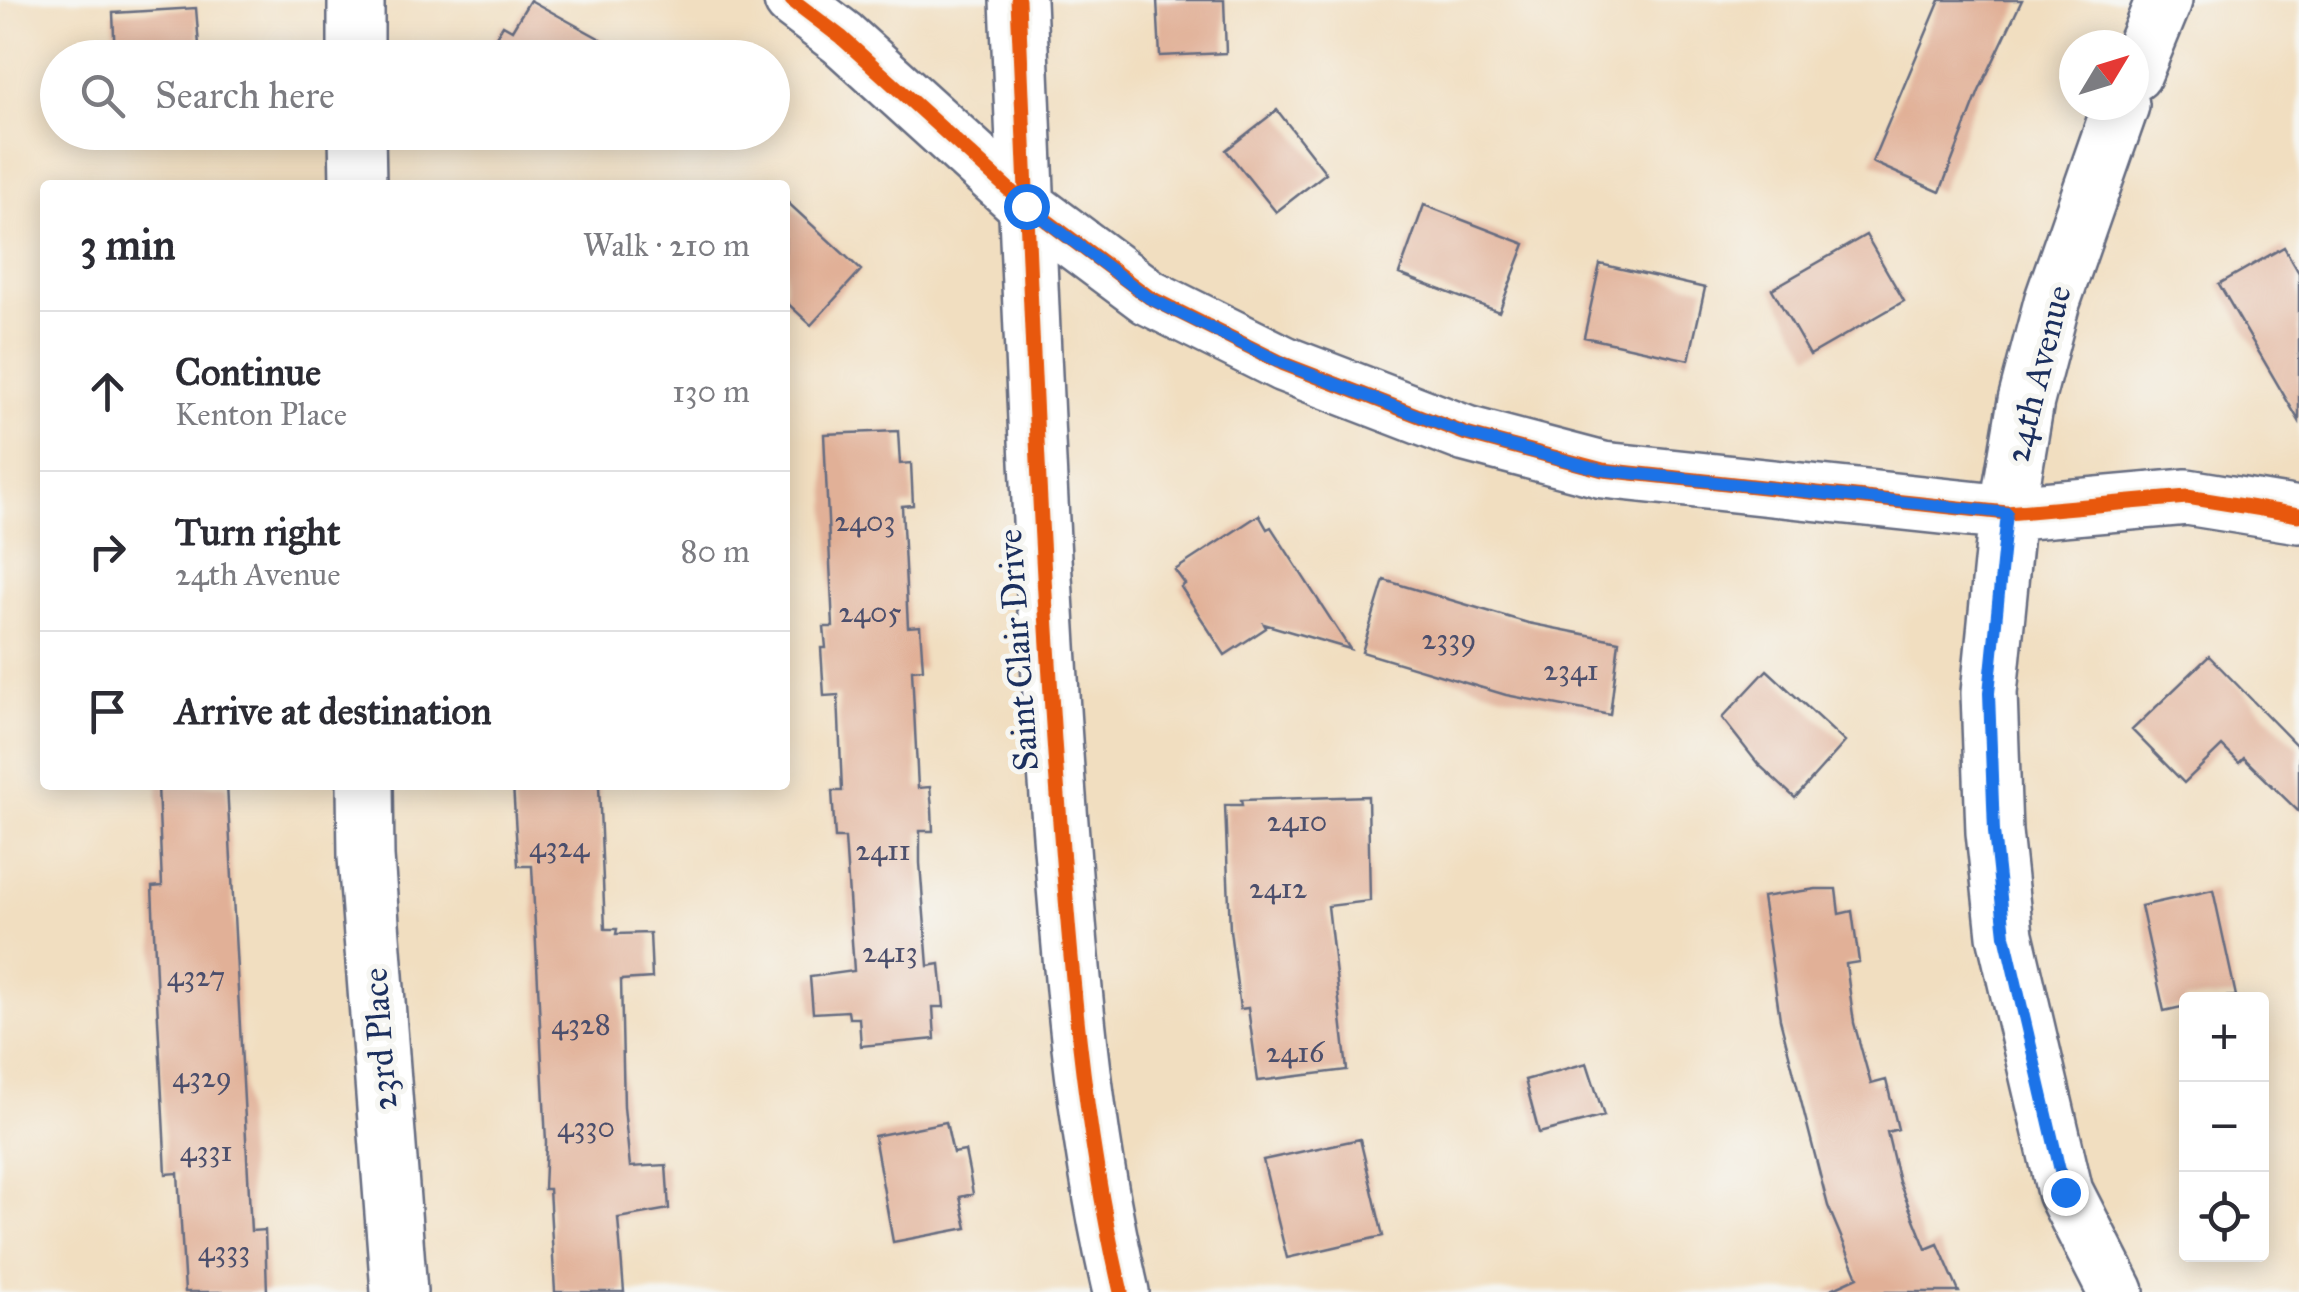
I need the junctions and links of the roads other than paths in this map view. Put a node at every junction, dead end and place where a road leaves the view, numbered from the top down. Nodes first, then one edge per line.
1 (356, 0) edge
2 (792, 0) edge
3 (1018, 0) edge
4 (2164, 0) edge
5 (2149, 36) edge
6 (356, 40) edge
7 (2116, 120) edge
8 (357, 150) edge
9 (358, 180) edge
10 (1026, 206) junction
11 (2007, 513) junction
12 (2299, 515) edge
13 (365, 790) edge
14 (400, 1292) edge
15 (1121, 1292) edge
16 (2116, 1292) edge

1 - 6 street
2 - 10 street
3 - 10 street, Saint Clair Drive
4 - 5 street
7 - 11 street, 24th Avenue
8 - 9 street
10 - 11 street
10 - 15 street, Saint Clair Drive
11 - 12 street
11 - 16 street, 24th Avenue
13 - 14 street, 23rd Place

